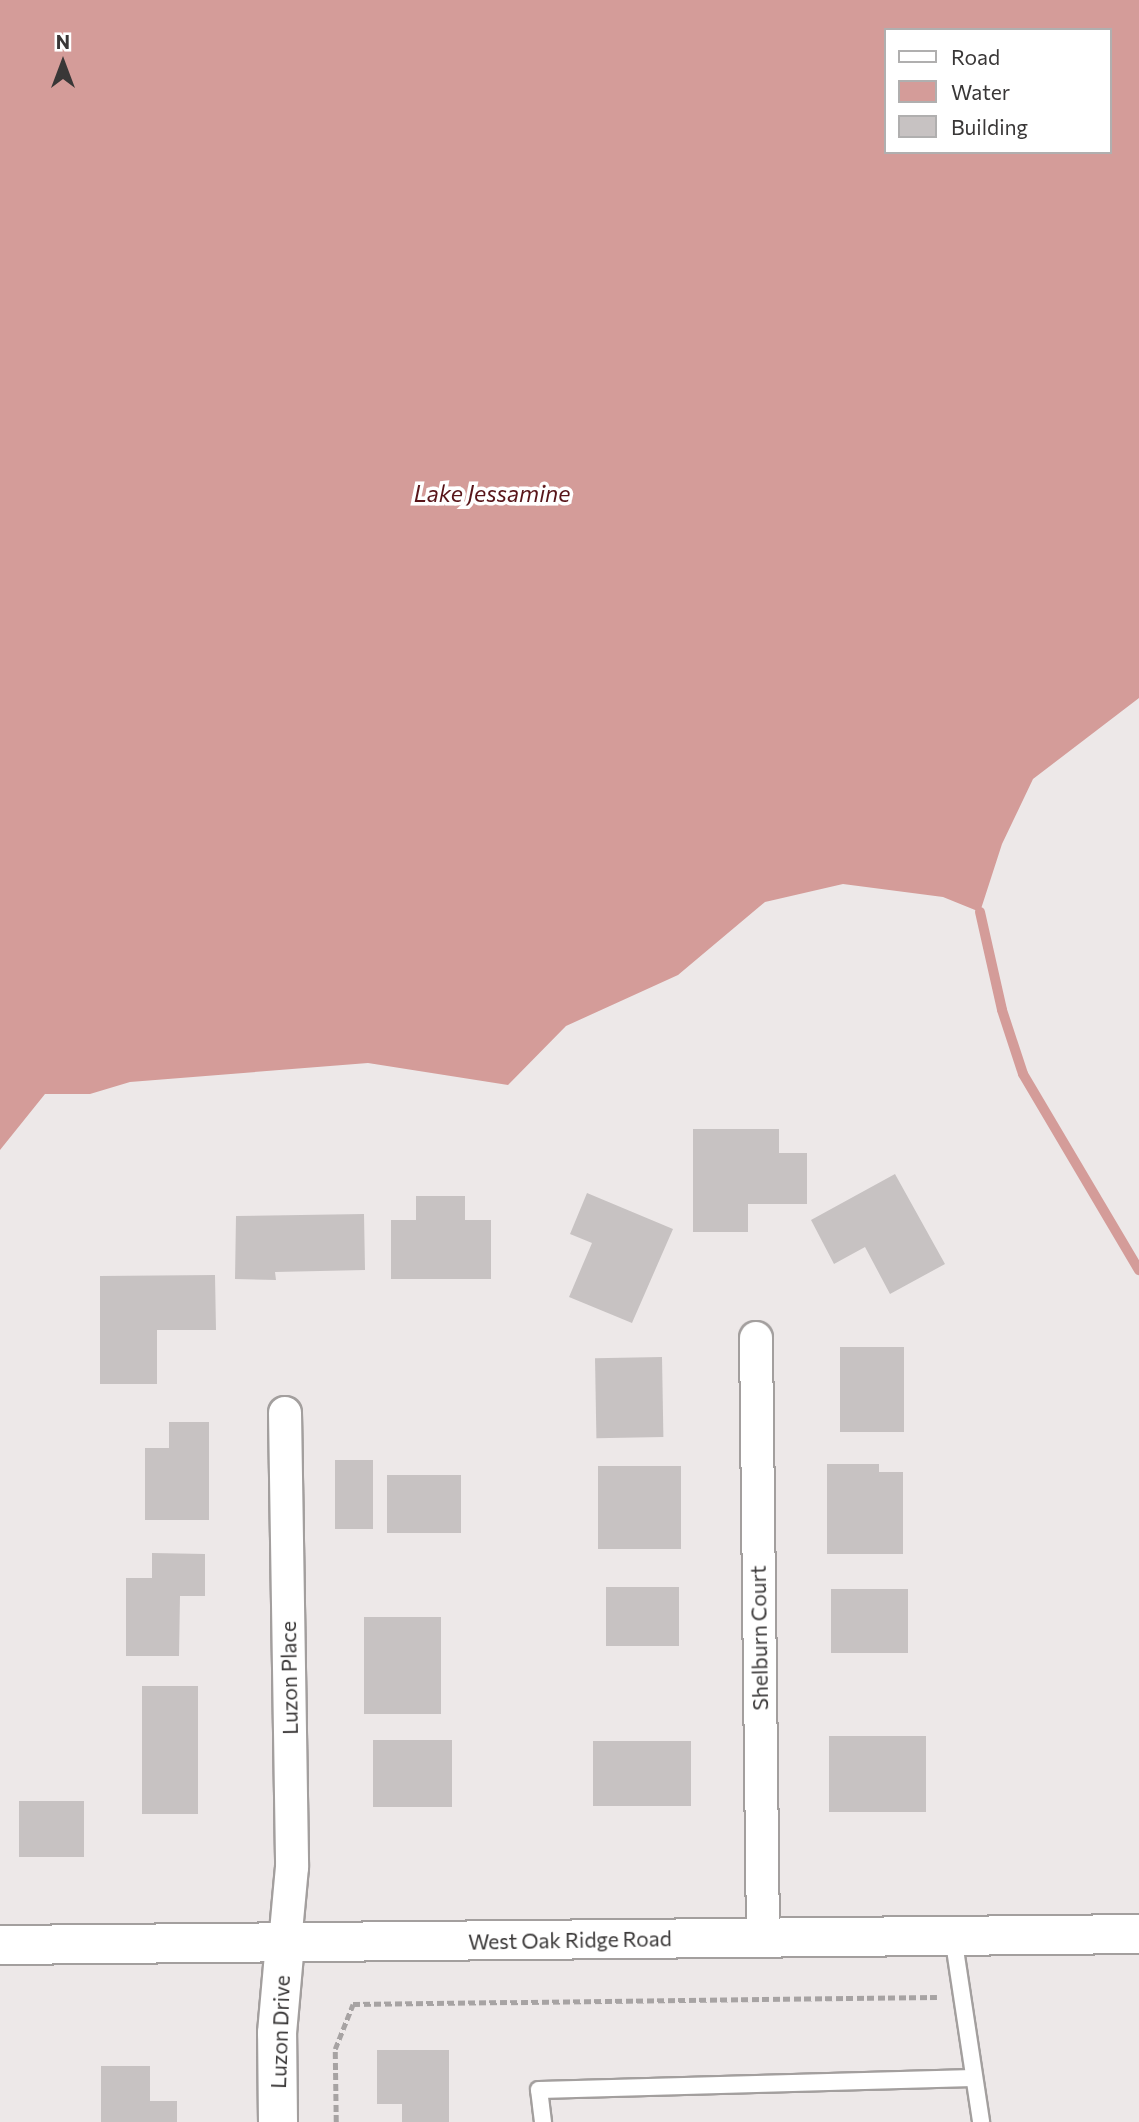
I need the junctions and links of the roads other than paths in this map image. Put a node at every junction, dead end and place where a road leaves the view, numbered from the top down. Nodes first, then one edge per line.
1 (756, 1338) dead end
2 (285, 1413) dead end
3 (1139, 1934) edge
4 (953, 1936) junction
5 (763, 1938) junction
6 (285, 1943) junction
7 (0, 1945) edge
8 (974, 2078) junction
9 (278, 2122) edge
10 (543, 2122) edge
11 (981, 2122) edge

1 - 5 street, Shelburn Court
2 - 6 street, Luzon Place
3 - 4 main road, West Oak Ridge Road
4 - 5 main road, West Oak Ridge Road
4 - 8 lane
5 - 6 main road, West Oak Ridge Road
6 - 7 main road, West Oak Ridge Road
6 - 9 main road, Luzon Drive
8 - 10 lane
8 - 11 lane

